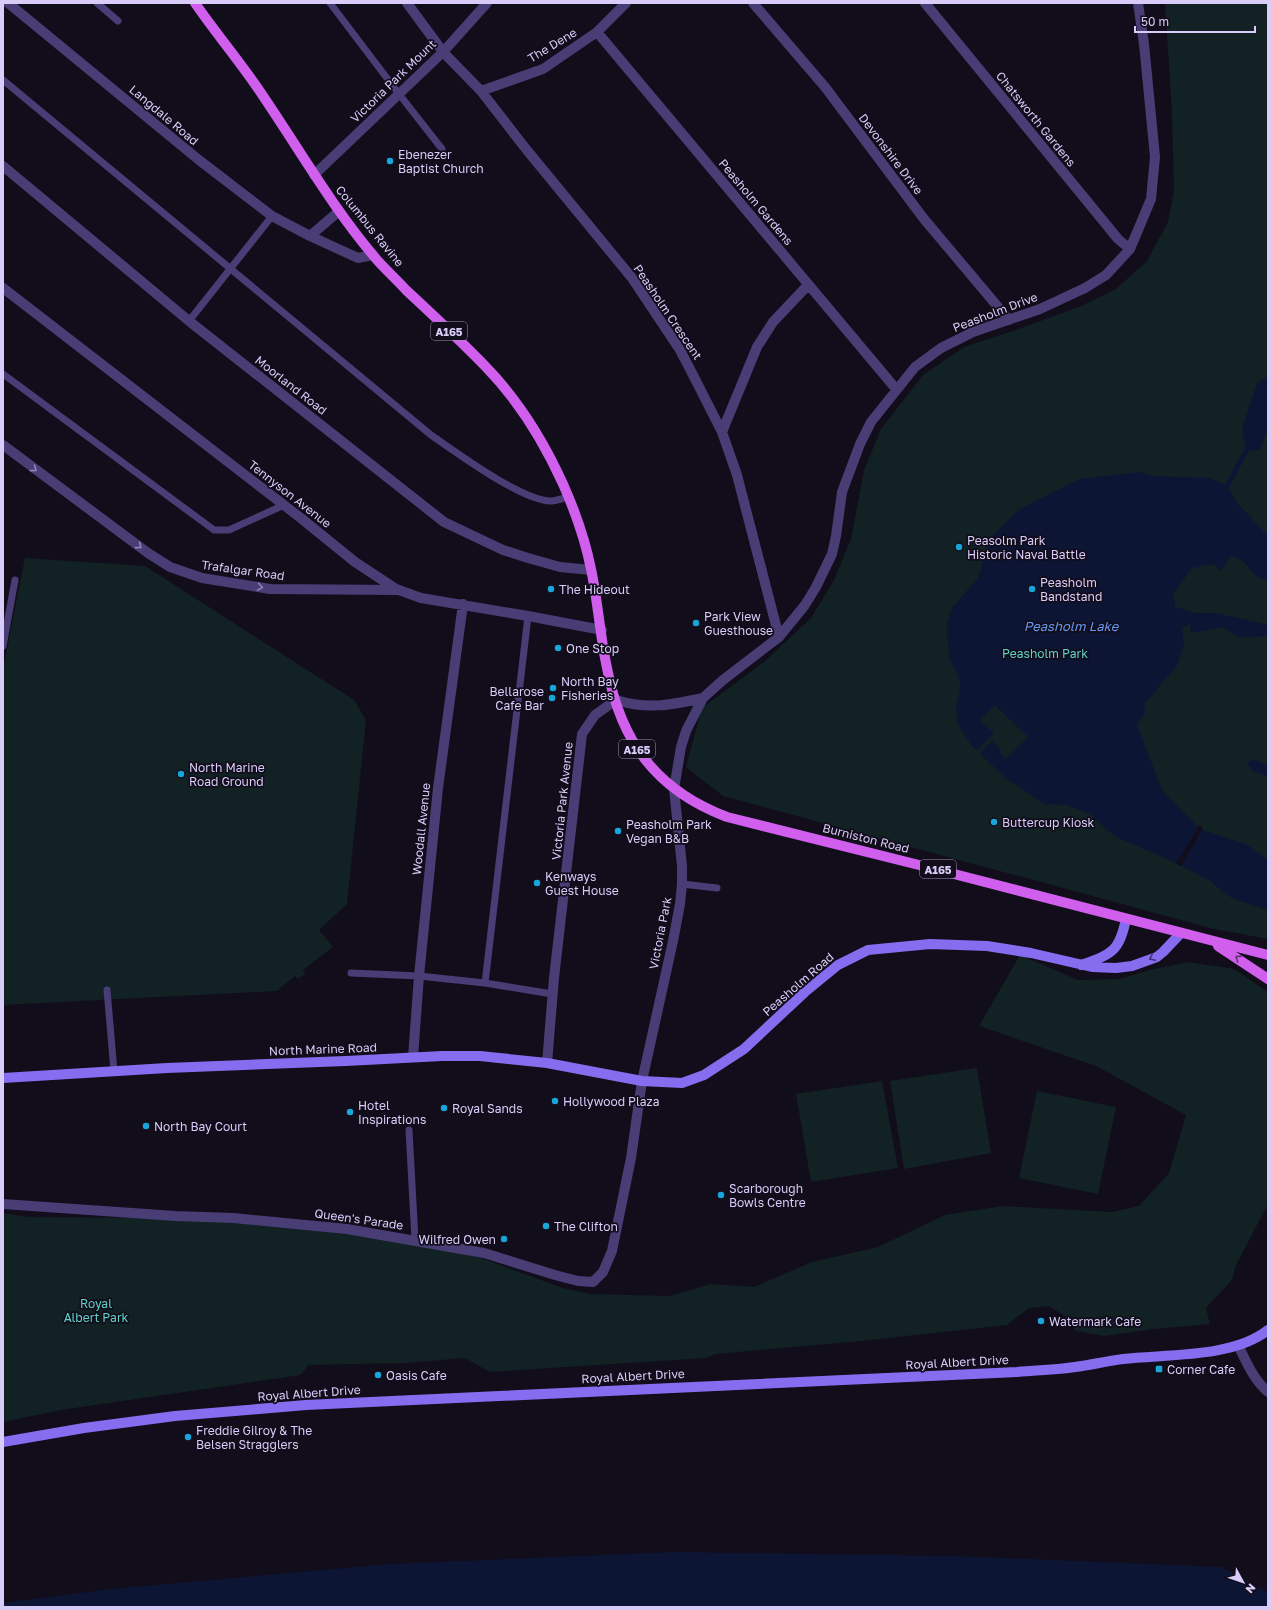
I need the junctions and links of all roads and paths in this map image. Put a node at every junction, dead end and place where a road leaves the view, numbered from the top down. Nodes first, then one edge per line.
1 (8, 3) edge
2 (97, 3) edge
3 (195, 3) edge
4 (330, 3) edge
5 (407, 3) edge
6 (487, 3) edge
7 (626, 3) edge
8 (753, 3) edge
9 (925, 3) edge
10 (1138, 3) edge
11 (118, 21) dead end
12 (597, 32) junction
13 (443, 52) junction
14 (3, 80) edge
15 (481, 91) junction
16 (399, 94) junction
17 (442, 149) dead end
18 (3, 166) edge
19 (314, 175) junction
20 (338, 212) junction
21 (272, 216) junction
22 (310, 236) junction
23 (1130, 249) junction
24 (372, 255) junction
25 (230, 269) junction
26 (808, 285) junction
27 (3, 288) edge
28 (1009, 320) junction
29 (189, 321) junction
30 (3, 374) edge
31 (896, 390) junction
32 (722, 432) junction
33 (3, 445) edge
34 (568, 497) junction
35 (284, 505) junction
36 (591, 570) junction
37 (15, 580) dead end
38 (401, 590) junction
39 (463, 604) junction
40 (528, 616) junction
41 (602, 630) junction
42 (779, 637) junction
43 (3, 646) edge
44 (703, 698) junction
45 (616, 700) junction
46 (674, 789) junction
47 (682, 884) junction
48 (717, 888) dead end
49 (1126, 919) junction
50 (1181, 933) junction
51 (1207, 940) junction
52 (1268, 956) edge
53 (1081, 965) junction
54 (351, 973) dead end
55 (420, 976) junction
56 (1268, 979) edge
57 (485, 983) junction
58 (107, 990) dead end
59 (552, 994) junction
60 (413, 1057) junction
61 (547, 1063) junction
62 (114, 1071) junction
63 (3, 1078) edge
64 (642, 1081) junction
65 (409, 1130) dead end
66 (3, 1204) edge
67 (415, 1240) junction
68 (1265, 1332) edge
69 (1238, 1346) junction
70 (1268, 1392) edge
71 (3, 1442) edge

1 - 21 street, Langdale Road
2 - 11 lane
3 - 19 main road, Columbus Ravine / A165
4 - 16 lane
5 - 13 street, Peasholm Crescent
6 - 13 street, Victoria Park Mount
7 - 12 street, The Dene
8 - 28 street, Devonshire Drive
9 - 23 street, Chatsworth Gardens
10 - 23 street, Peasholm Drive
12 - 15 street, The Dene
12 - 26 street, Peasholm Gardens
13 - 15 street, Peasholm Crescent
13 - 16 street, Victoria Park Mount
14 - 25 lane
15 - 32 street, Peasholm Crescent
16 - 17 lane
16 - 19 street, Victoria Park Mount
18 - 29 street, Moorland Road
19 - 20 main road, Columbus Ravine / A165
20 - 22 street
20 - 24 main road, Columbus Ravine / A165
21 - 22 street, Langdale Road
21 - 25 lane
22 - 24 street, Langdale Road
23 - 28 street, Peasholm Drive
24 - 34 main road, Columbus Ravine / A165
25 - 29 lane
25 - 34 lane
26 - 31 street, Peasholm Gardens
26 - 32 street
27 - 35 street, Tennyson Avenue
28 - 31 street, Peasholm Drive
29 - 36 street, Moorland Road
30 - 35 lane
31 - 42 street, Peasholm Drive
32 - 42 street, Peasholm Crescent
33 -> 38 street, Trafalgar Road
34 - 36 main road, Columbus Ravine / A165
35 - 38 street, Tennyson Avenue
36 - 41 main road, Columbus Ravine / A165
37 - 43 lane
38 - 39 street, Tennyson Avenue
39 - 40 street, Tennyson Avenue
39 - 55 street, Woodall Avenue
40 - 41 street, Tennyson Avenue
40 - 57 lane
41 - 45 main road, Columbus Ravine / A165
42 - 44 street, Peasholm Drive
44 - 45 street
44 - 46 street, Peasholm Drive
45 - 46 main road, Burniston Road / A165
45 - 59 street, Victoria Park Avenue
46 - 47 street, Victoria Park
46 - 49 main road, Burniston Road / A165
47 - 48 lane
47 - 64 street, Victoria Park
49 - 50 main road, Burniston Road / A165
49 - 53 main road
50 - 51 main road, Burniston Road / A165
50 -> 53 main road, Peasholm Road
51 - 52 main road, Burniston Road / A165
56 -> 51 main road, Burniston Road / A165
53 - 64 main road, Peasholm Road
54 - 55 lane
55 - 57 lane
55 - 60 street, Woodall Avenue
57 - 59 lane
58 - 62 lane
59 - 61 street, Victoria Park Avenue
60 - 61 main road, North Marine Road
60 - 62 main road, North Marine Road
61 - 64 main road, North Marine Road
62 - 63 main road, North Marine Road
64 - 67 street, Queen's Parade
65 - 67 lane
66 - 67 street, Queen's Parade
68 - 69 main road, Royal Albert Drive
69 - 70 street
69 - 71 main road, Royal Albert Drive

